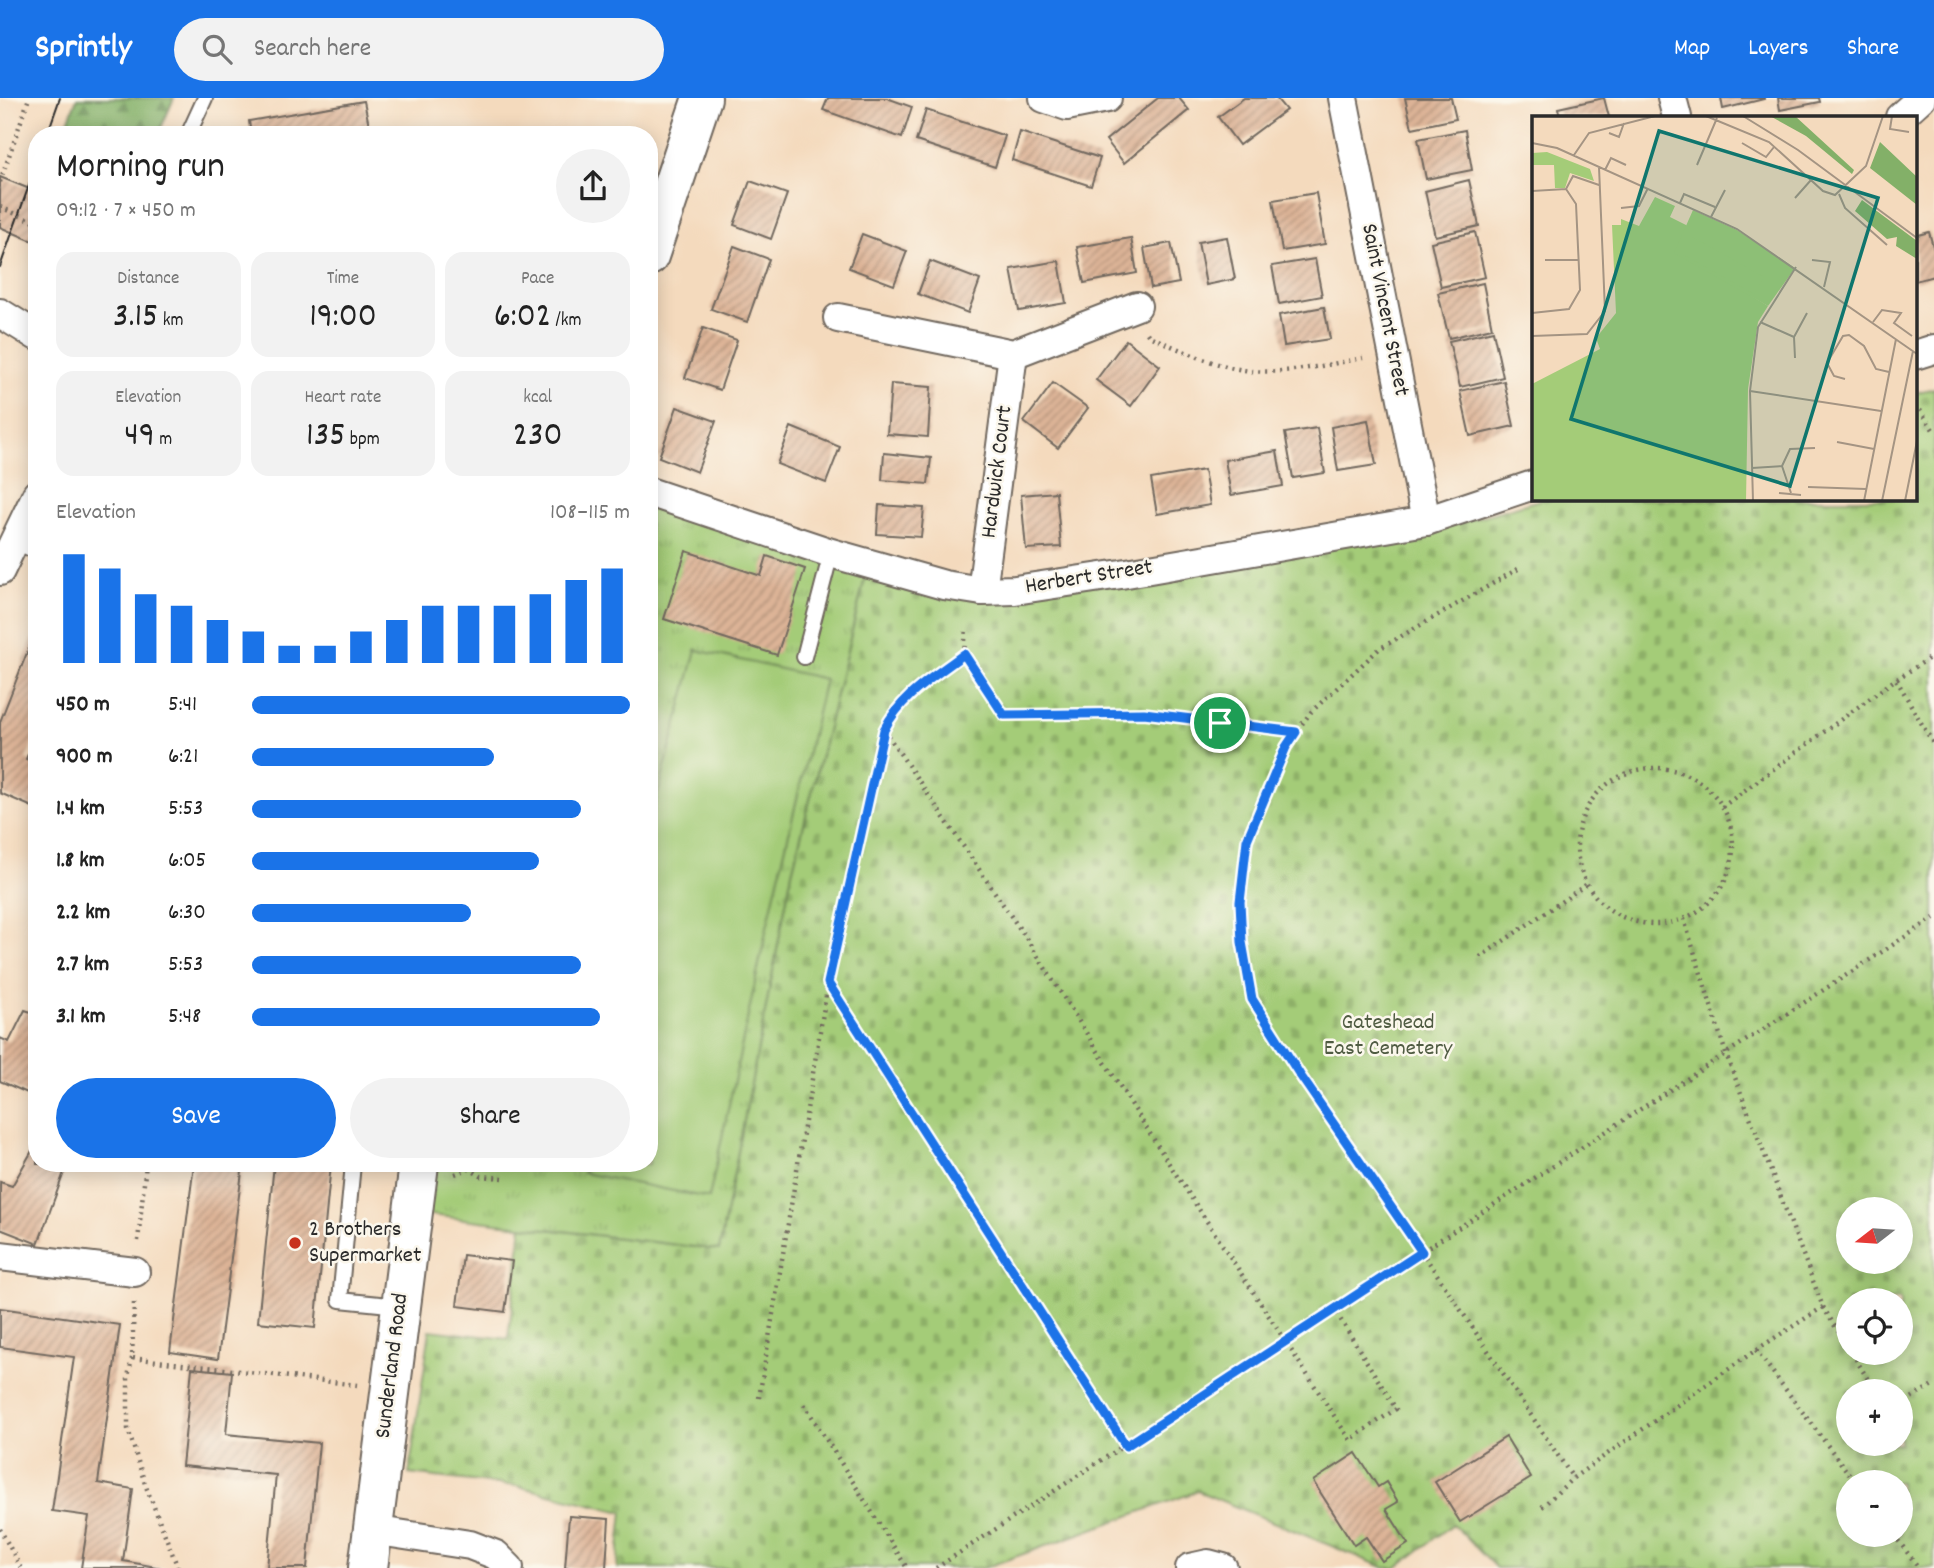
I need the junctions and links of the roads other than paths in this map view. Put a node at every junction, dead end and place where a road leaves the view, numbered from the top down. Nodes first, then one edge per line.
1 (205, 98) edge
2 (702, 98) edge
3 (1044, 98) edge
4 (1107, 98) edge
5 (1343, 98) edge
6 (1672, 98) edge
7 (1921, 98) edge
8 (1677, 116) edge
9 (1901, 116) edge
10 (192, 126) edge
11 (658, 229) edge
12 (1137, 306) road end
13 (2, 314) edge
14 (838, 318) dead end
15 (28, 330) edge
16 (1934, 349) edge
17 (1013, 354) junction
18 (1916, 355) edge
19 (1532, 485) edge
20 (658, 495) edge
21 (1426, 521) junction
22 (25, 546) edge
23 (831, 553) junction
24 (0, 571) edge
25 (982, 591) junction
26 (804, 657) dead end
27 (352, 1172) edge
28 (418, 1175) edge
29 (0, 1256) edge
30 (135, 1272) road end
31 (401, 1306) junction
32 (372, 1530) junction
33 (368, 1568) edge
34 (509, 1568) edge
35 (1190, 1568) edge
36 (1223, 1568) edge

1 - 10 lane
2 - 11 main road
3 - 4 street
5 - 21 street, Saint Vincent Street
6 - 8 street
7 - 9 street
12 - 17 street
13 - 15 street
14 - 17 street
16 - 18 street
17 - 25 street, Hardwick Court
19 - 21 street, Herbert Street
20 - 23 street, Herbert Street
21 - 25 street, Herbert Street
22 - 24 street
23 - 25 street, Herbert Street
23 - 26 lane
27 - 31 lane
28 - 31 main road, Sunderland Road
29 - 30 street
31 - 32 main road, Sunderland Road
32 - 33 main road, Sunderland Road
32 - 34 street
35 - 36 street

